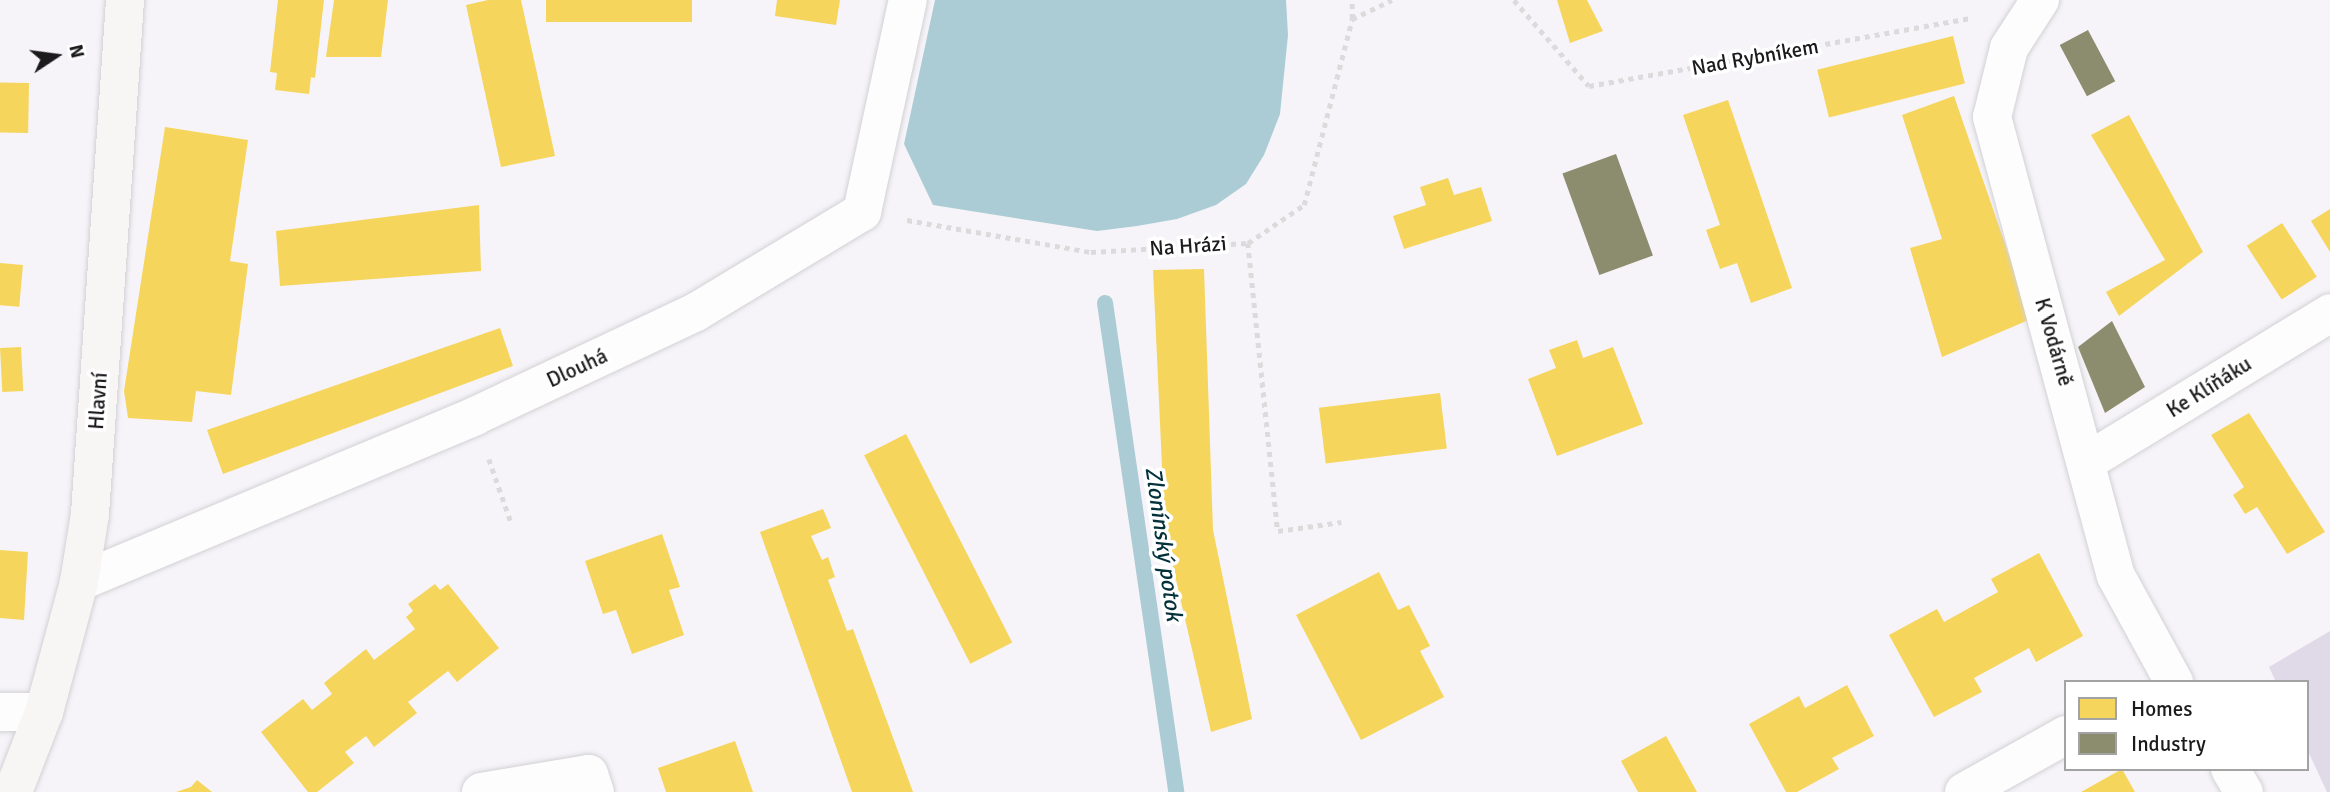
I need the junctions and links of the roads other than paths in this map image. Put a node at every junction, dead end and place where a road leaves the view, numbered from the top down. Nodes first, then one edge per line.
1 (125, 0) edge
2 (908, 0) edge
3 (2036, 4) edge
4 (2330, 313) edge
5 (2088, 461) junction
6 (79, 582) junction
7 (2168, 680) edge
8 (0, 712) edge
9 (44, 712) junction
10 (2064, 736) edge
11 (2231, 771) edge
12 (13, 792) edge
13 (481, 792) edge
14 (595, 792) edge
15 (1964, 792) edge
16 (2244, 792) edge

1 - 6 street, Hlavní
2 - 6 street, Dlouhá
3 - 5 street, K Vodárně
4 - 5 street, Ke Klíňáku
5 - 7 street, K Vodárně
6 - 9 street, Hlavní
8 - 9 street
9 - 12 street, Hlavní
10 - 15 street
11 - 16 street
13 - 14 street

